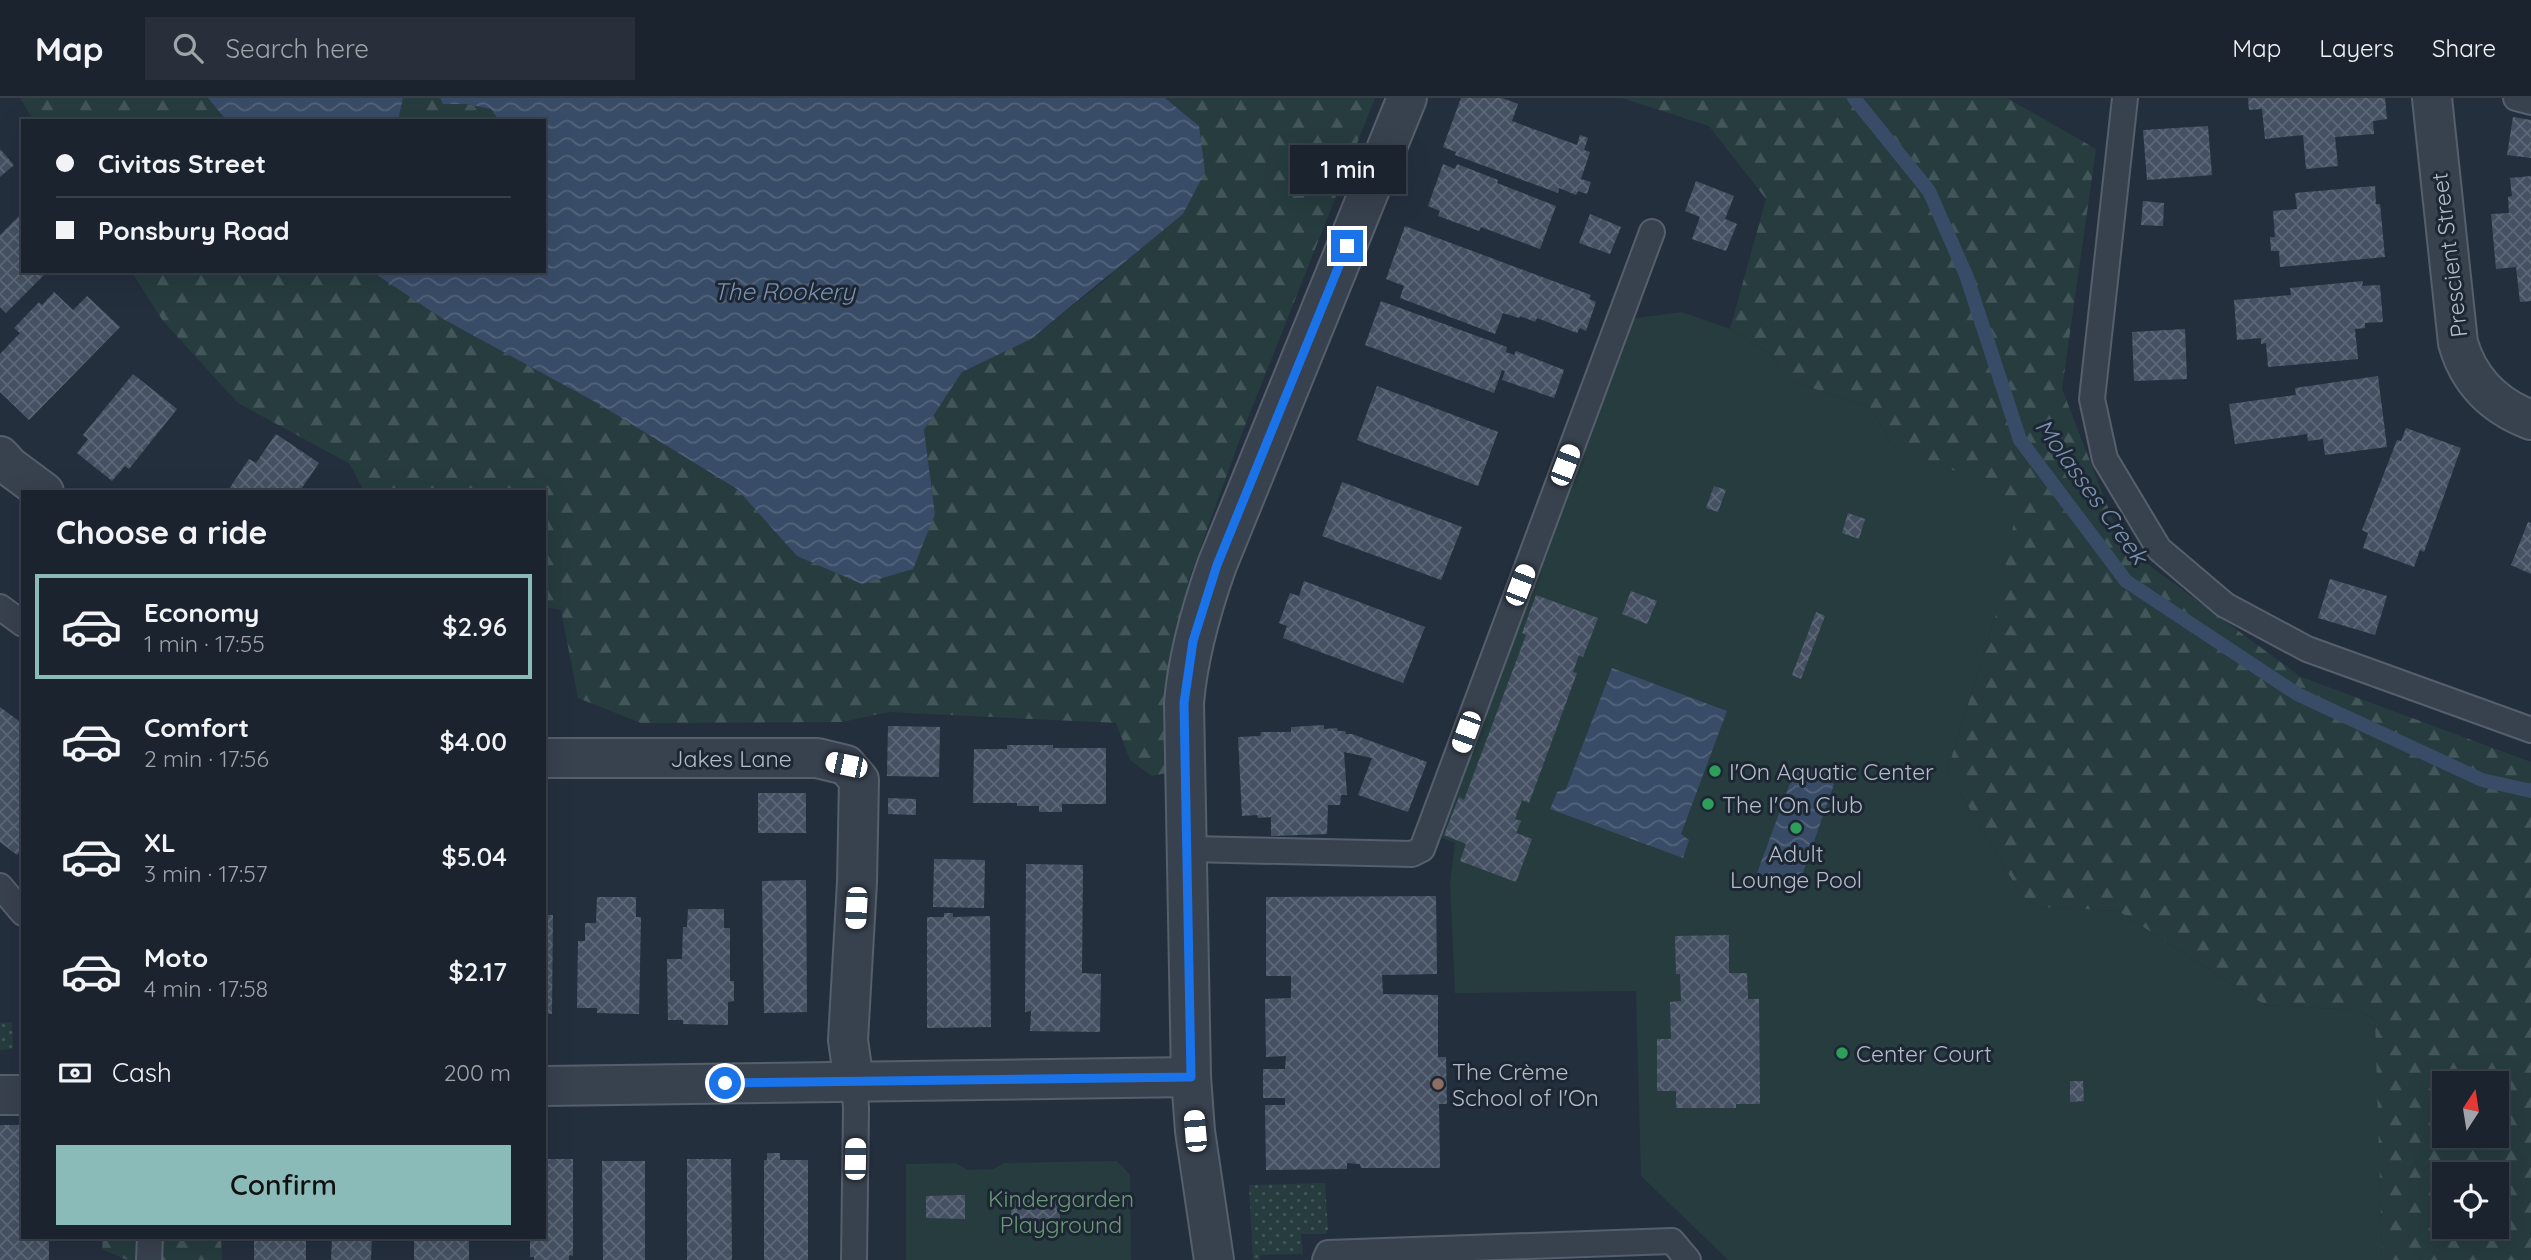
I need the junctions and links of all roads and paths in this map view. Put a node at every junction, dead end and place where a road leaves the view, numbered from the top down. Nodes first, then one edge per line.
1 (1407, 98) edge
2 (2125, 98) edge
3 (2432, 98) edge
4 (2516, 98) edge
5 (2531, 102) edge
6 (1652, 232) dead end
7 (2531, 420) edge
8 (0, 456) edge
9 (41, 490) edge
10 (0, 607) edge
11 (21, 623) edge
12 (2531, 730) edge
13 (546, 758) edge
14 (1188, 849) junction
15 (0, 886) edge
16 (21, 911) edge
17 (1191, 1077) junction
18 (854, 1082) junction
19 (546, 1086) edge
20 (0, 1095) edge
21 (21, 1095) edge
22 (150, 1239) edge
23 (149, 1260) edge
24 (854, 1260) edge
25 (1214, 1260) edge
26 (1325, 1260) edge
27 (1688, 1260) edge

1 - 14 street
2 - 12 lane
3 - 7 street, Prescient Street
4 - 5 lane
6 - 14 lane
8 - 9 street
10 - 11 lane
13 - 18 street, Jakes Lane
14 - 17 street
15 - 16 lane
17 - 18 street
17 - 25 street
18 - 19 street
18 - 24 lane
20 - 21 street
22 - 23 lane
26 - 27 lane

